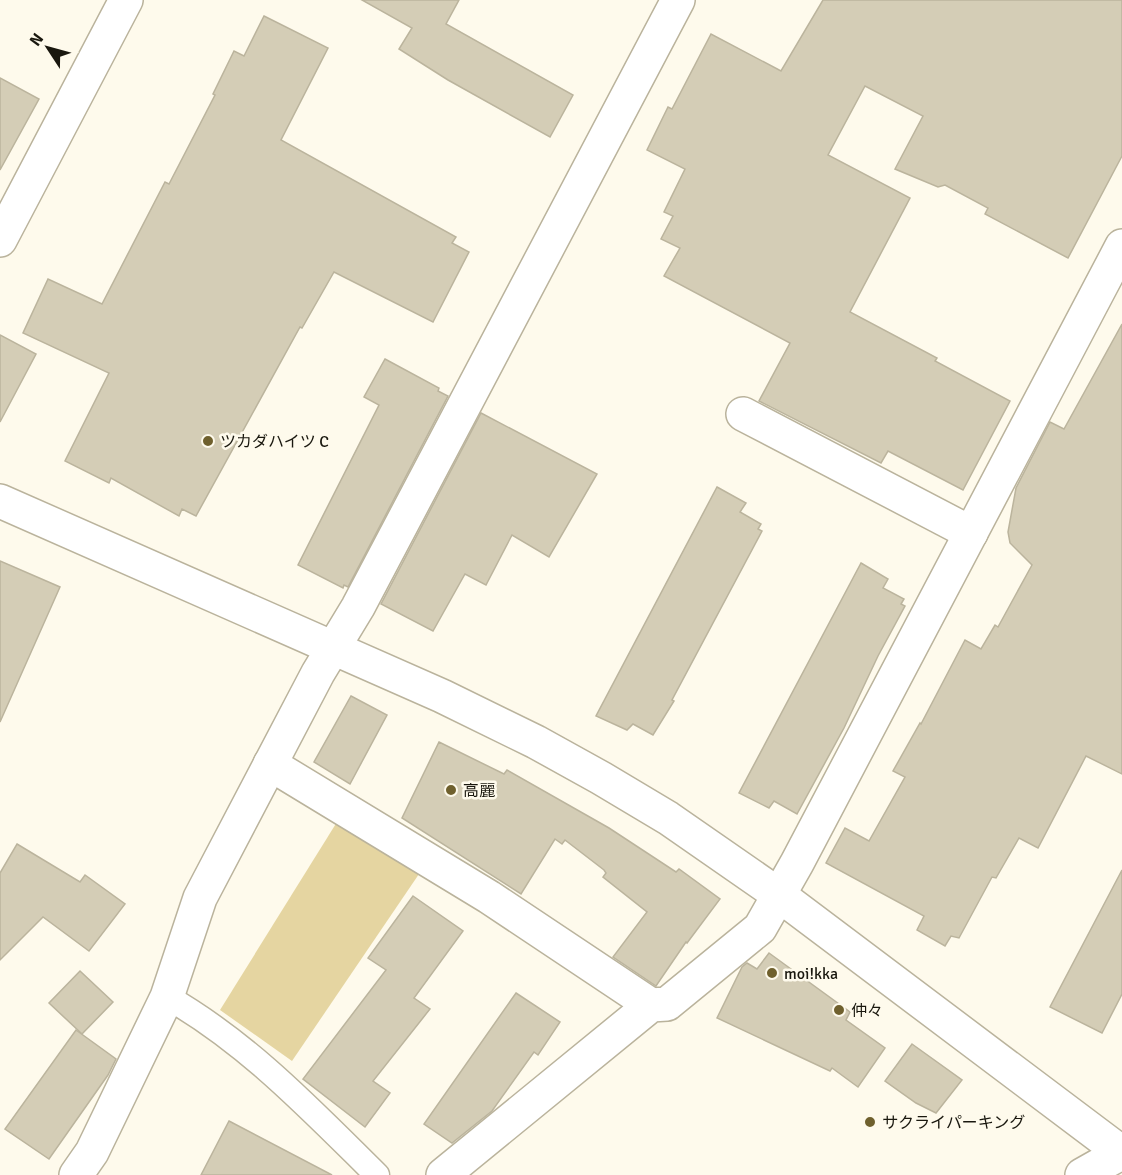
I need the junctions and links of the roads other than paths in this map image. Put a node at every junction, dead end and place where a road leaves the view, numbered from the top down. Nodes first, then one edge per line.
1 (126, 0) edge
2 (678, 0) edge
3 (0, 240) edge
4 (1122, 246) edge
5 (743, 414) dead end
6 (0, 501) edge
7 (971, 533) junction
8 (334, 647) junction
9 (270, 764) junction
10 (779, 895) junction
11 (168, 997) junction
12 (651, 1005) junction
13 (1122, 1153) edge
14 (76, 1175) edge
15 (377, 1175) edge
16 (443, 1175) edge
17 (1082, 1175) edge

1 - 3 street
2 - 8 street
4 - 7 street
5 - 7 street
6 - 8 street
7 - 10 street
8 - 9 street
8 - 10 street
9 - 11 street
9 - 12 street
10 - 12 street
10 - 13 street
11 - 14 street
11 - 15 lane
12 - 16 street
13 - 17 street

